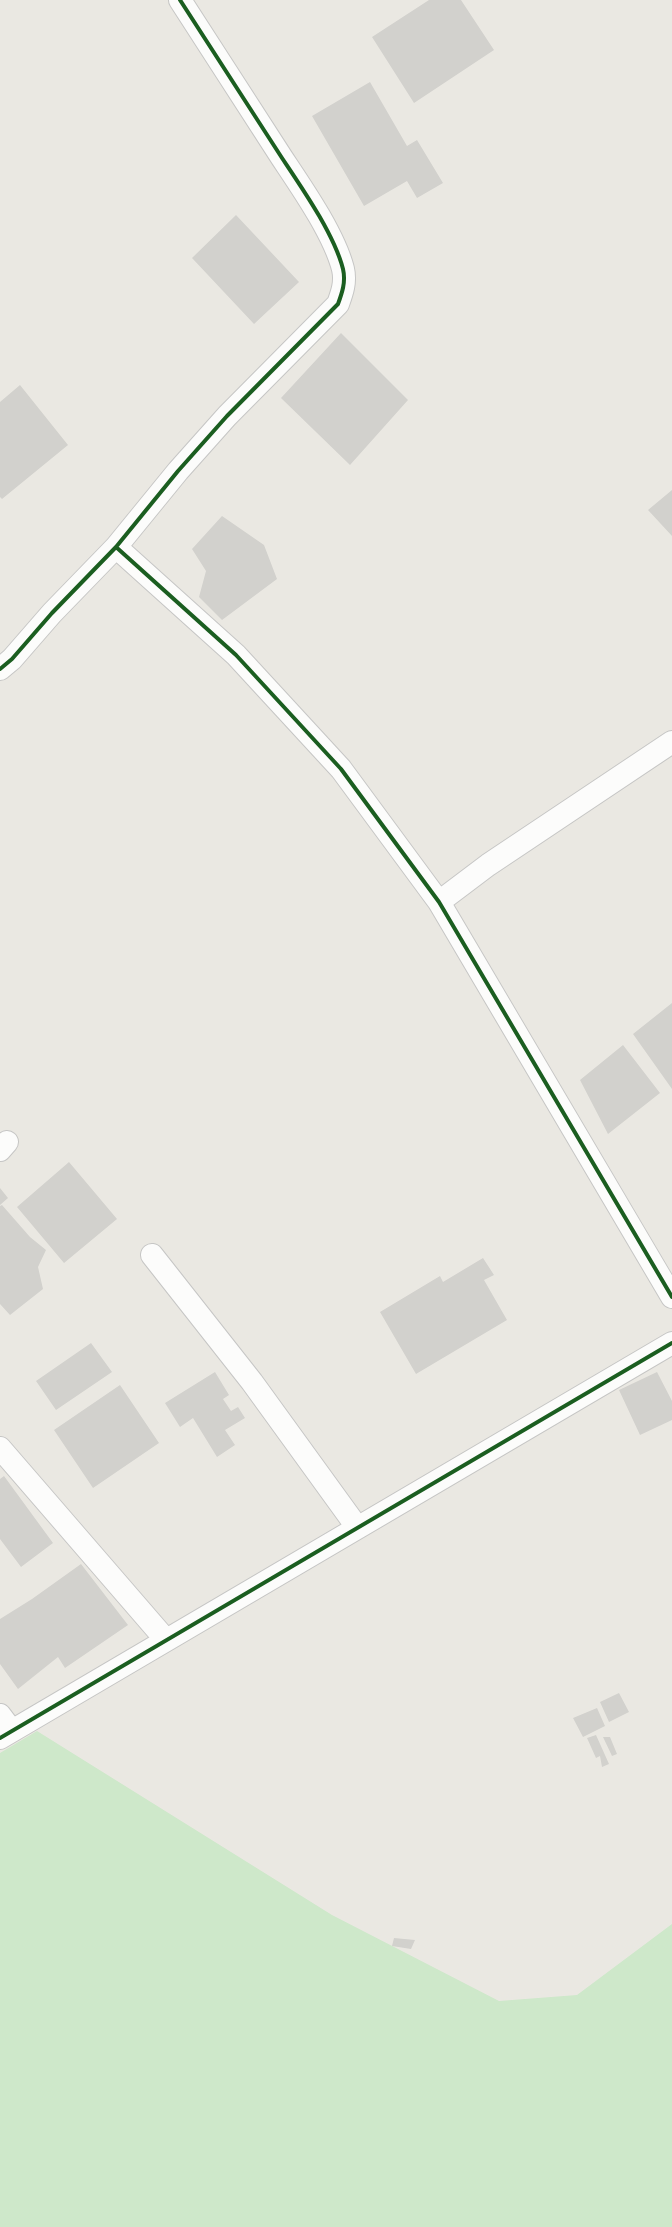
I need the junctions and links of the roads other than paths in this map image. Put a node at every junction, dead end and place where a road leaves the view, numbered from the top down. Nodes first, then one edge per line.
1 (180, 0) edge
2 (116, 547) junction
3 (0, 669) edge
4 (672, 742) edge
5 (439, 902) junction
6 (152, 1255) dead end
7 (672, 1297) edge
8 (672, 1343) edge
9 (0, 1448) edge
10 (357, 1527) junction
11 (166, 1640) junction
12 (4, 1728) edge

1 - 2 street
2 - 3 street
2 - 5 street
4 - 5 street
5 - 7 street
6 - 10 street
8 - 10 street
9 - 11 street
10 - 11 street
11 - 12 street

